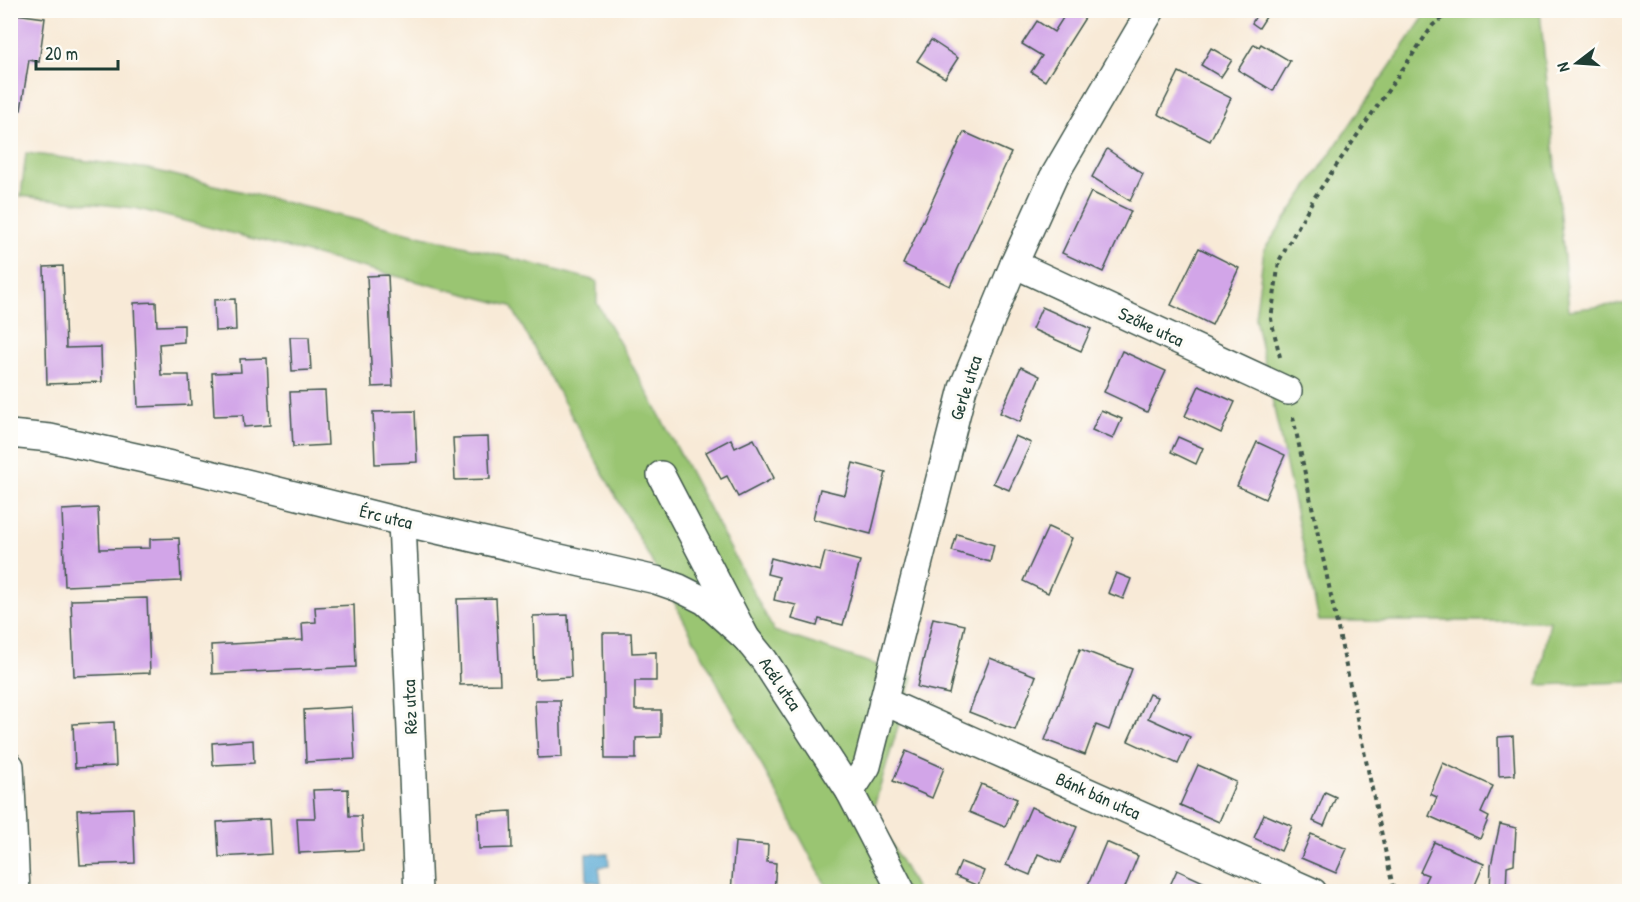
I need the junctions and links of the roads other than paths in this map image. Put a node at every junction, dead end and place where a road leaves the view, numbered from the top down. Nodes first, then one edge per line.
1 (1151, 10) edge
2 (1014, 264) junction
3 (1288, 391) road end
4 (10, 434) edge
5 (661, 475) dead end
6 (402, 522) junction
7 (746, 638) junction
8 (883, 701) junction
9 (10, 766) edge
10 (850, 792) junction
11 (16, 891) edge
12 (418, 891) edge
13 (902, 891) edge
14 (1313, 891) edge

1 - 2 street, Gerle utca
2 - 3 street, Szőke utca
2 - 8 street, Gerle utca
4 - 6 street, Érc utca
5 - 7 street, Acél utca
6 - 7 street, Érc utca
6 - 12 street, Réz utca
7 - 10 street, Acél utca
8 - 10 street, Gerle utca
8 - 14 street, Bánk bán utca
9 - 11 street
10 - 13 street, Acél utca

